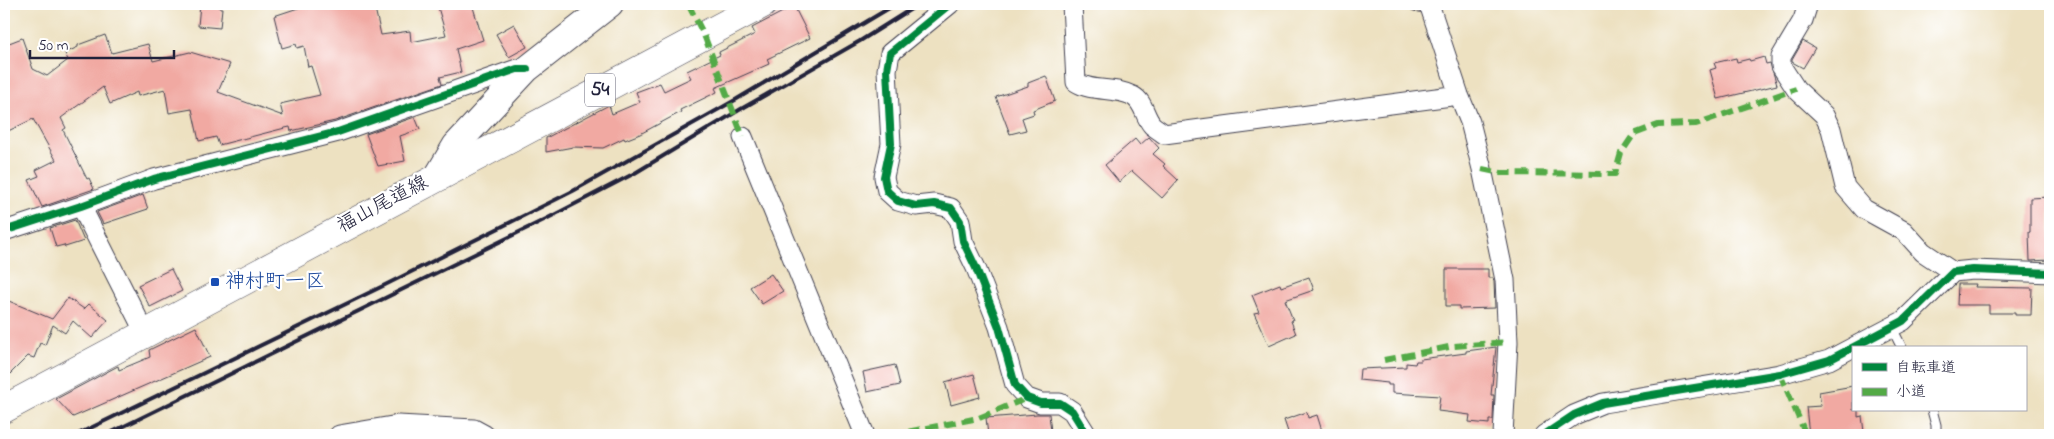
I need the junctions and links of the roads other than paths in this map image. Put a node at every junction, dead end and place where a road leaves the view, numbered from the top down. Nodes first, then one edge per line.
1 (610, 4) edge
2 (763, 4) edge
3 (950, 4) edge
4 (1072, 4) edge
5 (1808, 4) edge
6 (1424, 6) edge
7 (527, 69) junction
8 (1459, 95) junction
9 (743, 137) dead end
10 (437, 176) junction
11 (81, 206) junction
12 (4, 231) edge
13 (1953, 272) junction
14 (2050, 273) edge
15 (1891, 326) junction
16 (144, 334) junction
17 (1855, 346) edge
18 (1901, 346) edge
19 (1852, 347) edge
20 (4, 409) edge
21 (1932, 412) edge
22 (339, 435) edge
23 (485, 435) edge
24 (865, 435) edge
25 (1087, 435) edge
26 (1503, 435) edge
27 (1544, 435) edge
28 (1936, 435) edge

1 - 7 main road
2 - 10 main road, 福山尾道線 / 54
3 - 25 street
4 - 8 street
5 - 13 street
6 - 8 street
7 - 10 main road
7 - 11 street
8 - 26 street
9 - 24 street
10 - 16 main road, 福山尾道線 / 54
11 - 12 street
11 - 16 street
13 - 14 street
13 - 15 street
15 - 17 street
15 - 18 lane
16 - 20 main road, 福山尾道線 / 54
19 - 27 street
21 - 28 lane
22 - 23 street

